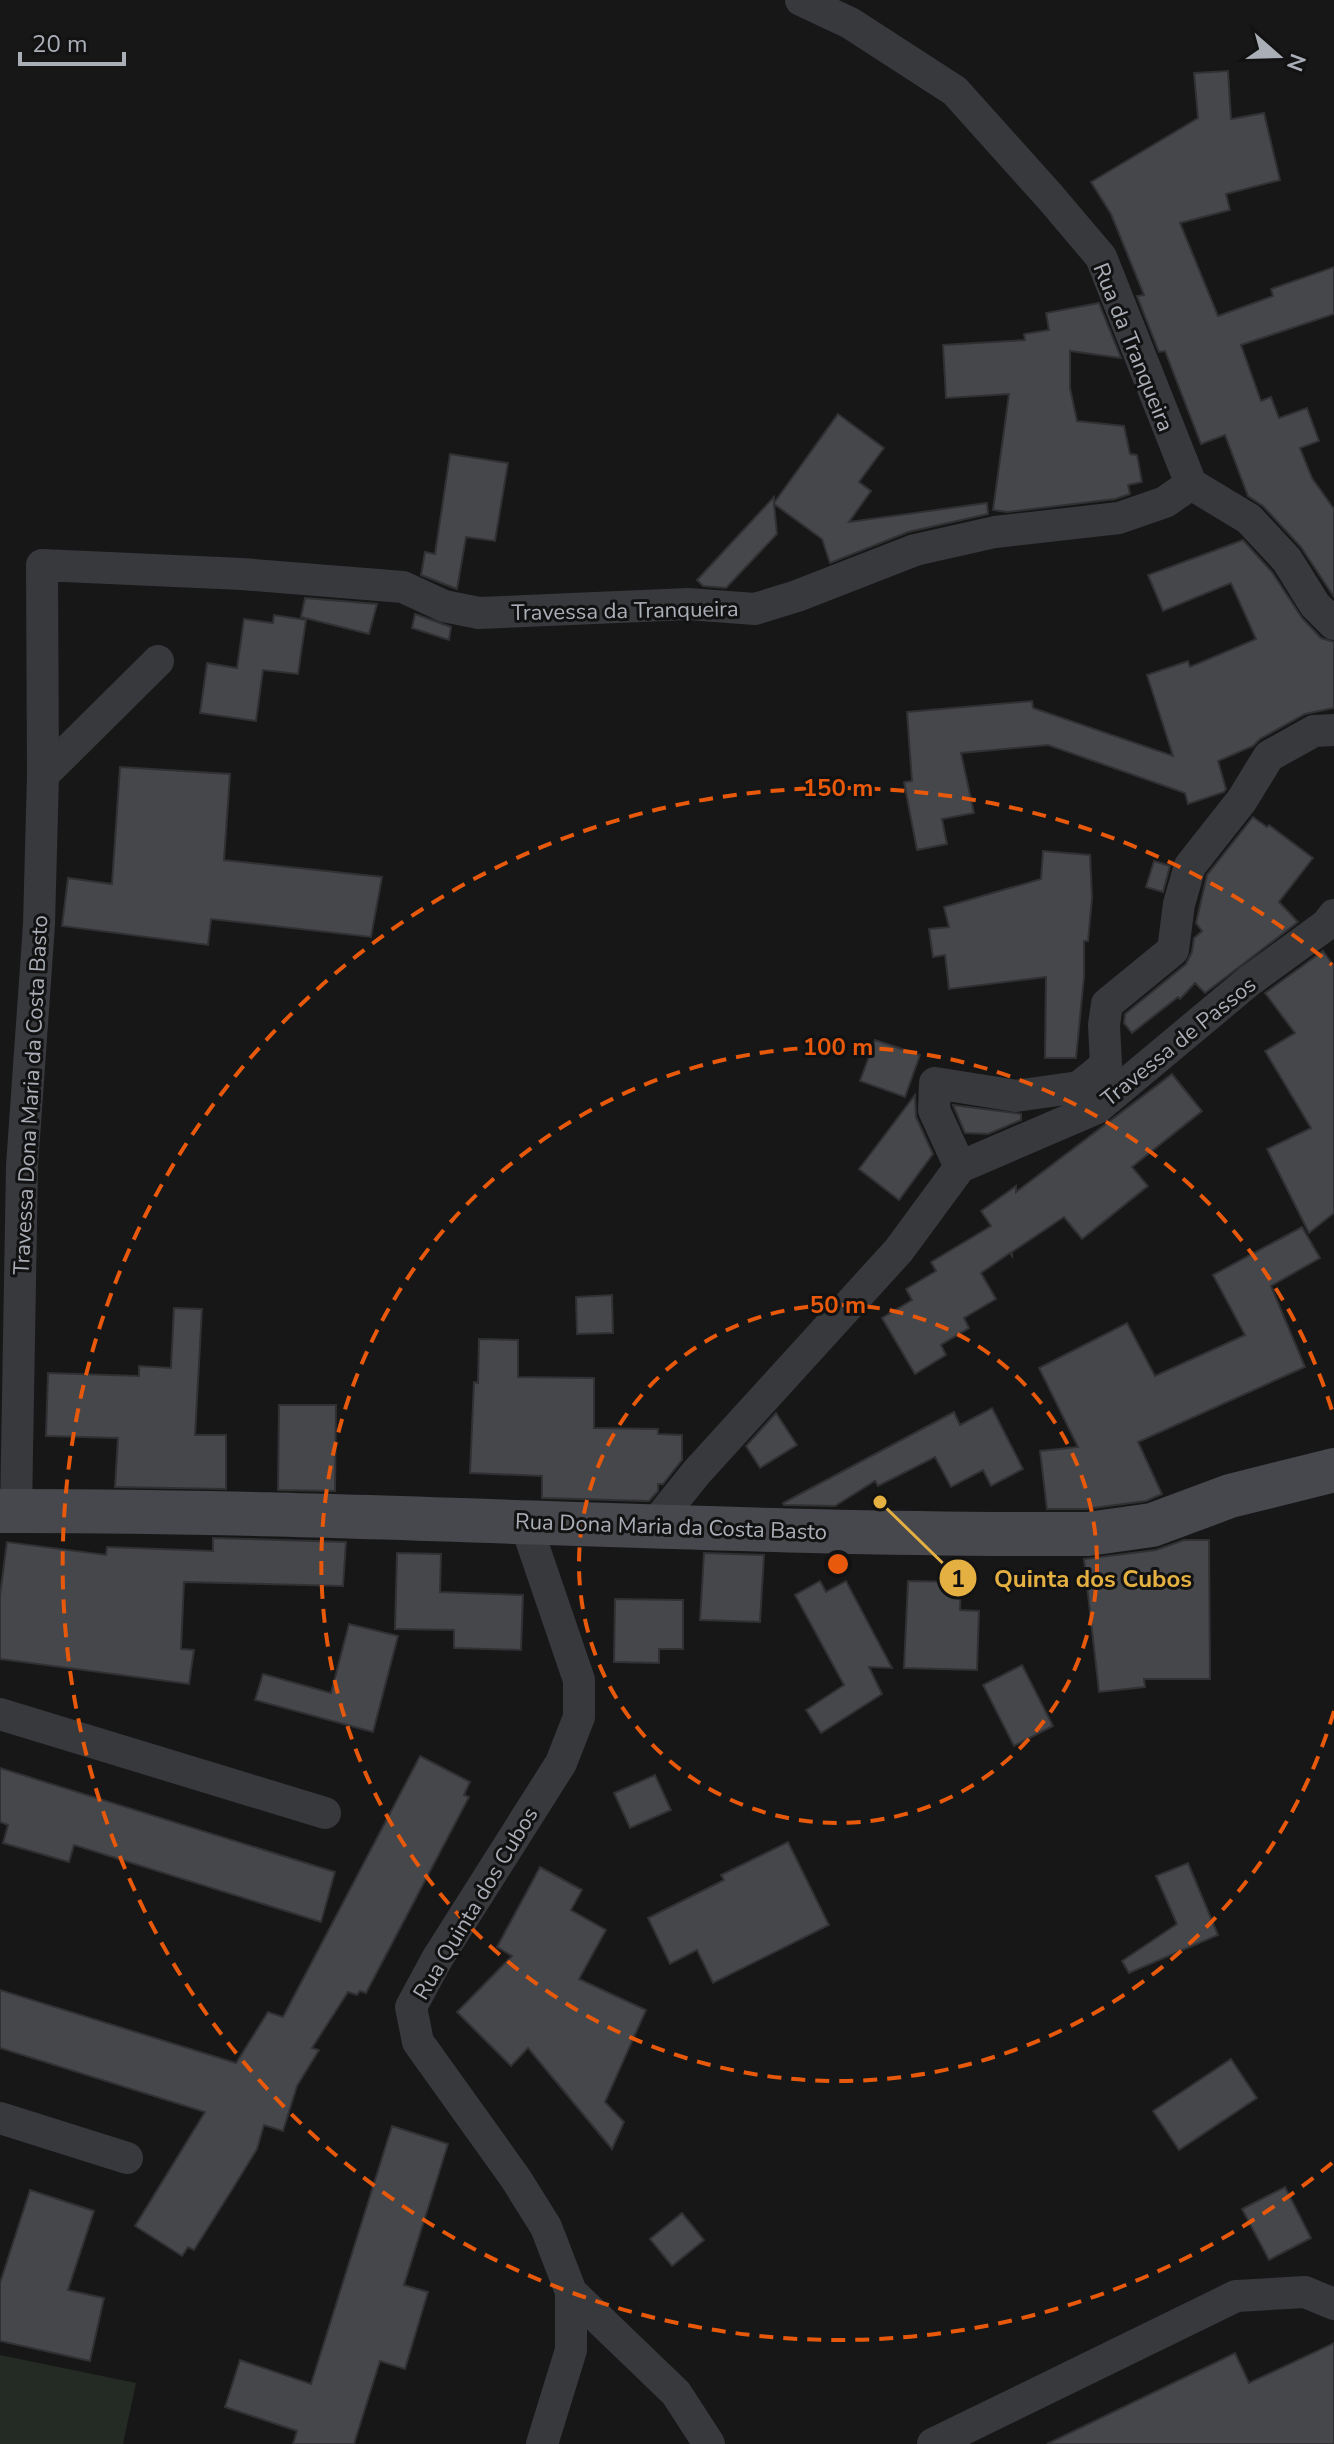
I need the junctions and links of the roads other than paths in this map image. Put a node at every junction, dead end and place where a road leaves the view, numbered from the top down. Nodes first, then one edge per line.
1 (801, 0) edge
2 (1191, 484) junction
3 (42, 565) joint
4 (1334, 624) edge
5 (158, 661) dead end
6 (1334, 730) edge
7 (43, 775) junction
8 (1334, 915) edge
9 (960, 1167) junction
10 (1334, 1470) edge
11 (8, 1511) edge
12 (525, 1522) junction
13 (652, 1528) junction
14 (0, 1714) edge
15 (325, 1813) dead end
16 (0, 2118) edge
17 (127, 2158) dead end
18 (571, 2292) junction
19 (1334, 2304) edge
20 (542, 2444) edge
21 (709, 2444) edge
22 (933, 2444) edge

1 - 2 street, Rua da Tranqueira
2 - 3 street, Travessa da Tranqueira
2 - 4 street
3 - 7 street, Travessa Dona Maria da Costa Basto
5 - 7 street
6 - 9 street
7 - 11 street, Travessa Dona Maria da Costa Basto
8 - 9 street, Travessa de Passos
9 - 13 street
10 - 13 street, Rua Dona Maria da Costa Basto
11 - 12 street, Rua Dona Maria da Costa Basto
12 - 13 street, Rua Dona Maria da Costa Basto
12 - 18 street, Rua Quinta dos Cubos
14 - 15 street
16 - 17 street
18 - 20 street, Rua Quinta dos Cubos
18 - 21 street
19 - 22 street

